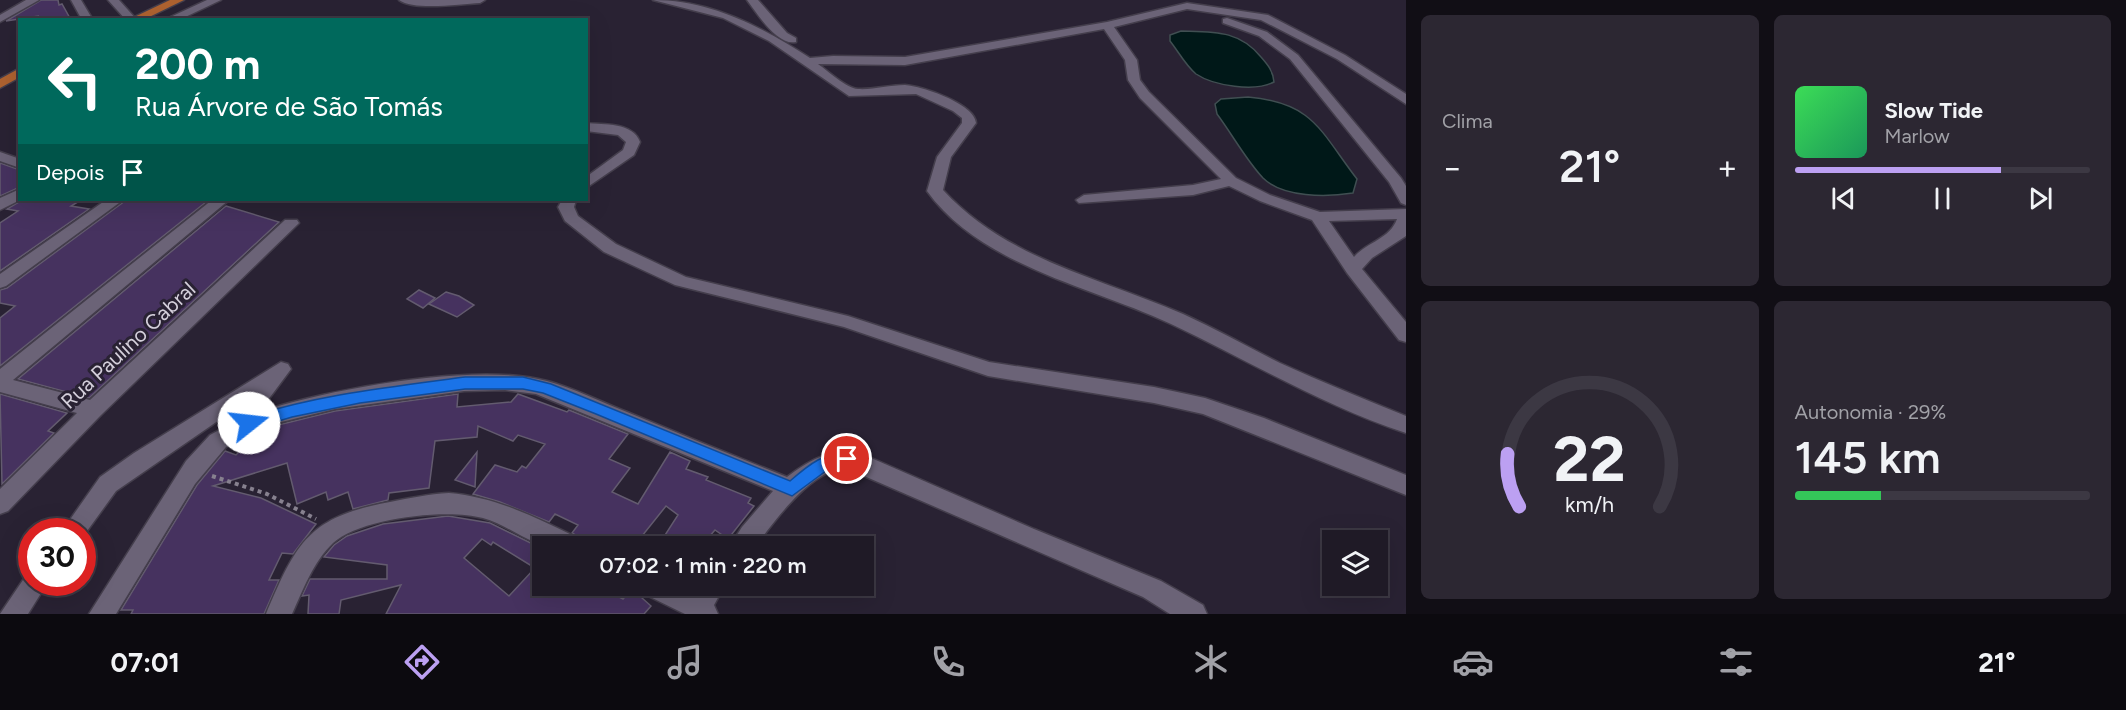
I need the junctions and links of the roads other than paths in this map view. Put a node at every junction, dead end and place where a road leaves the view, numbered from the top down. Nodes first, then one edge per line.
1 (34, 0) edge
2 (76, 0) edge
3 (113, 0) edge
4 (179, 0) edge
5 (216, 0) edge
6 (404, 0) edge
7 (480, 0) edge
8 (658, 0) edge
9 (752, 0) edge
10 (1226, 0) edge
11 (1247, 0) edge
12 (1184, 3) edge
13 (1242, 13) junction
14 (1264, 17) junction
15 (87, 18) edge
16 (130, 18) edge
17 (137, 18) edge
18 (174, 18) edge
19 (0, 19) edge
20 (1224, 21) dead end
21 (1107, 25) junction
22 (816, 60) junction
23 (18, 73) edge
24 (0, 84) edge
25 (1406, 100) edge
26 (588, 127) edge
27 (0, 156) edge
28 (18, 163) edge
29 (1231, 181) junction
30 (588, 183) edge
31 (18, 194) edge
32 (1084, 200) dead end
33 (1406, 200) edge
34 (114, 201) edge
35 (220, 201) edge
36 (569, 201) edge
37 (0, 205) edge
38 (1406, 215) edge
39 (1318, 217) junction
40 (291, 223) dead end
41 (1353, 269) junction
42 (0, 282) edge
43 (1406, 335) edge
44 (0, 382) edge
45 (94, 409) junction
46 (249, 423) junction
47 (1406, 425) edge
48 (1406, 485) edge
49 (792, 489) junction
50 (0, 504) edge
51 (83, 518) edge
52 (547, 536) edge
53 (750, 536) edge
54 (26, 596) edge
55 (672, 596) edge
56 (708, 596) edge
57 (701, 611) edge
58 (13, 614) edge
59 (102, 614) edge
60 (279, 614) edge
61 (1194, 614) edge

1 - 19 street
2 - 15 street
3 - 16 street
4 - 17 main road
5 - 18 street
6 - 7 street
8 - 22 street
9 - 22 street
10 - 13 street
11 - 14 street
12 - 13 street
12 - 21 street
13 - 14 street
14 - 25 street
20 - 33 street
21 - 22 street
21 - 29 street
22 - 47 street
23 - 24 main road
26 - 30 street
27 - 28 street
29 - 32 street
29 - 39 street
31 - 37 street
34 - 42 street
35 - 44 street
36 - 48 street
38 - 39 street
38 - 41 street
39 - 41 street
40 - 45 street, Rua Paulino Cabral
41 - 43 street
44 - 45 street
45 - 50 street, Rua Paulino Cabral
46 - 49 street
46 - 51 street
46 - 59 street
49 - 53 street
49 - 61 street
52 - 60 street
54 - 58 street
55 - 57 street
56 - 57 street

